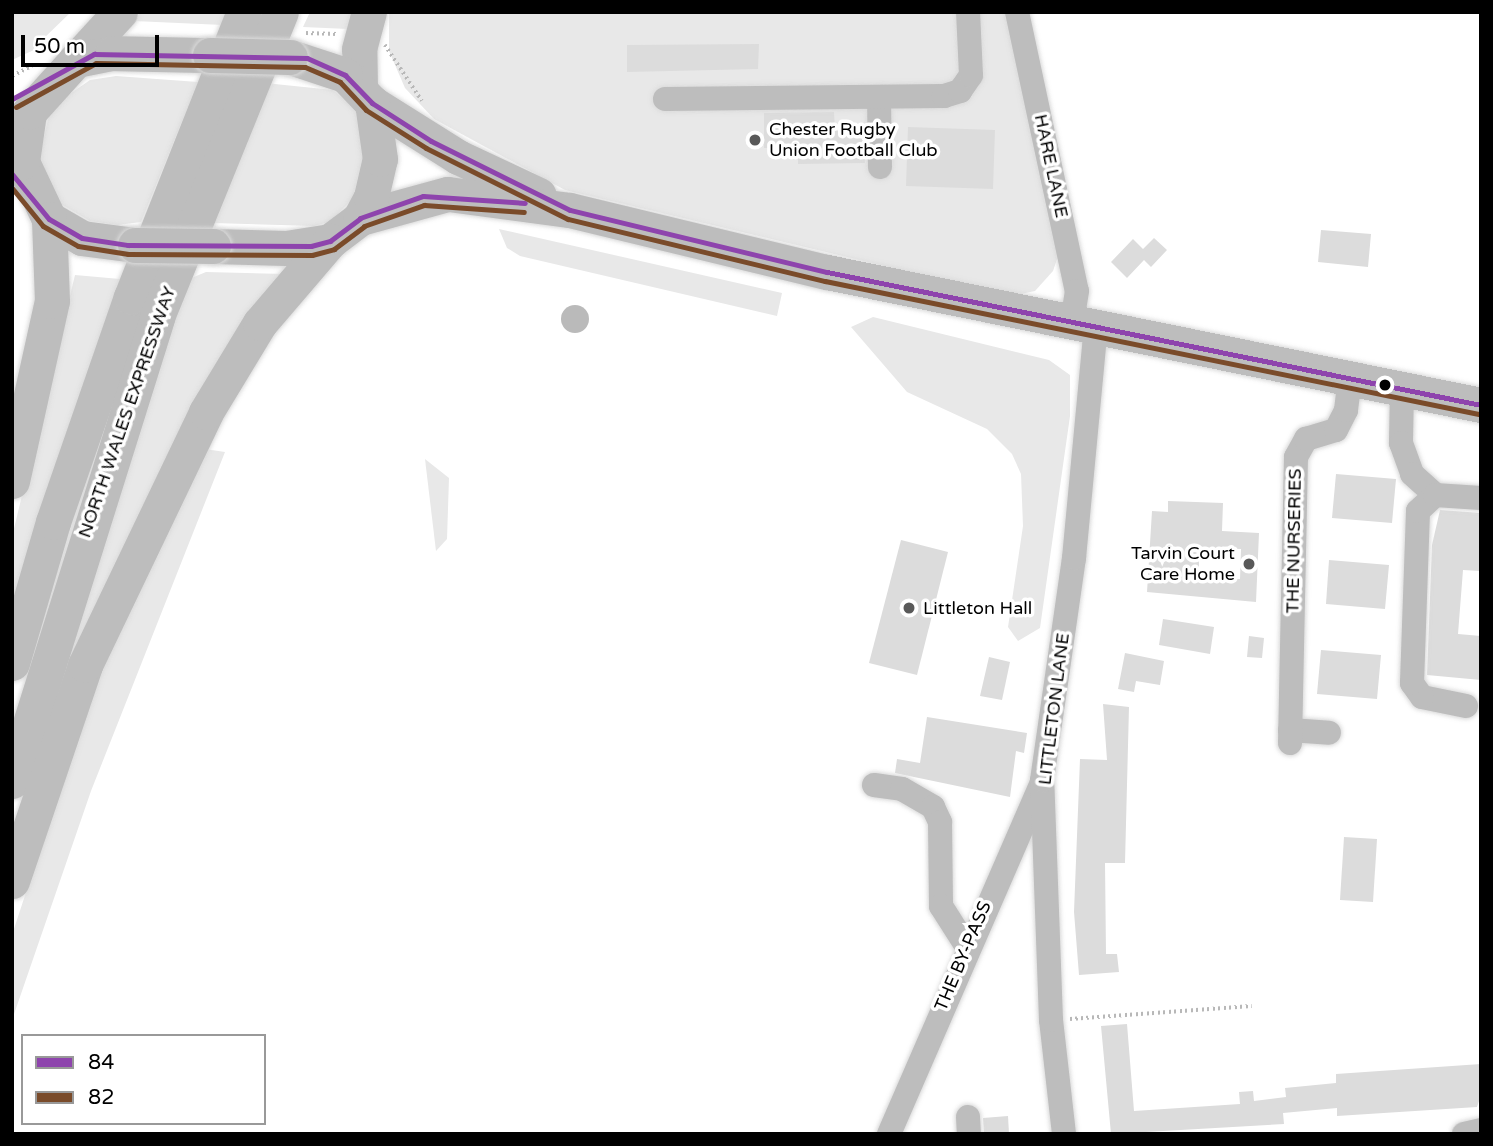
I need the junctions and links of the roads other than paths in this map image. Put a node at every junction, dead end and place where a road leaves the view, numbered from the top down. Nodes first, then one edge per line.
1 (120, 12) edge
2 (244, 12) edge
3 (281, 12) edge
4 (369, 12) edge
5 (968, 12) edge
6 (1017, 12) edge
7 (65, 69) junction
8 (366, 96) junction
9 (879, 97) junction
10 (12, 99) edge
11 (665, 99) dead end
12 (880, 167) dead end
13 (31, 194) edge
14 (570, 209) junction
15 (360, 218) junction
16 (330, 241) junction
17 (1084, 324) junction
18 (1350, 378) junction
19 (1402, 389) junction
20 (1481, 405) edge
21 (12, 481) edge
22 (1435, 495) junction
23 (1481, 498) edge
24 (12, 663) edge
25 (1466, 706) dead end
26 (1329, 733) dead end
27 (1042, 780) junction
28 (12, 781) edge
29 (874, 785) dead end
30 (12, 881) edge
31 (967, 947) junction
32 (1481, 1130) edge
33 (889, 1134) edge
34 (1064, 1134) edge
35 (1464, 1134) edge

1 - 7 highway
2 - 24 highway, NORTH WALES EXPRESSWAY
3 - 28 highway, NORTH WALES EXPRESSWAY
4 - 8 highway
5 - 9 street
6 - 17 street, HARE LANE
7 - 8 highway, bridge
7 - 10 highway
7 - 13 highway
8 - 14 highway
8 - 15 highway
9 - 11 street
9 - 12 street
13 - 16 highway, bridge
13 - 21 highway
14 - 15 highway
14 - 17 highway
15 - 16 highway
16 - 30 highway
17 - 18 highway
17 - 27 street, LITTLETON LANE
18 - 19 highway
18 - 26 street, THE NURSERIES
19 - 20 highway
19 - 22 street
22 - 23 street
22 - 25 street
27 - 31 street, THE BY-PASS
27 - 34 street, LITTLETON LANE
29 - 31 street
31 - 33 street, THE BY-PASS
32 - 35 street

